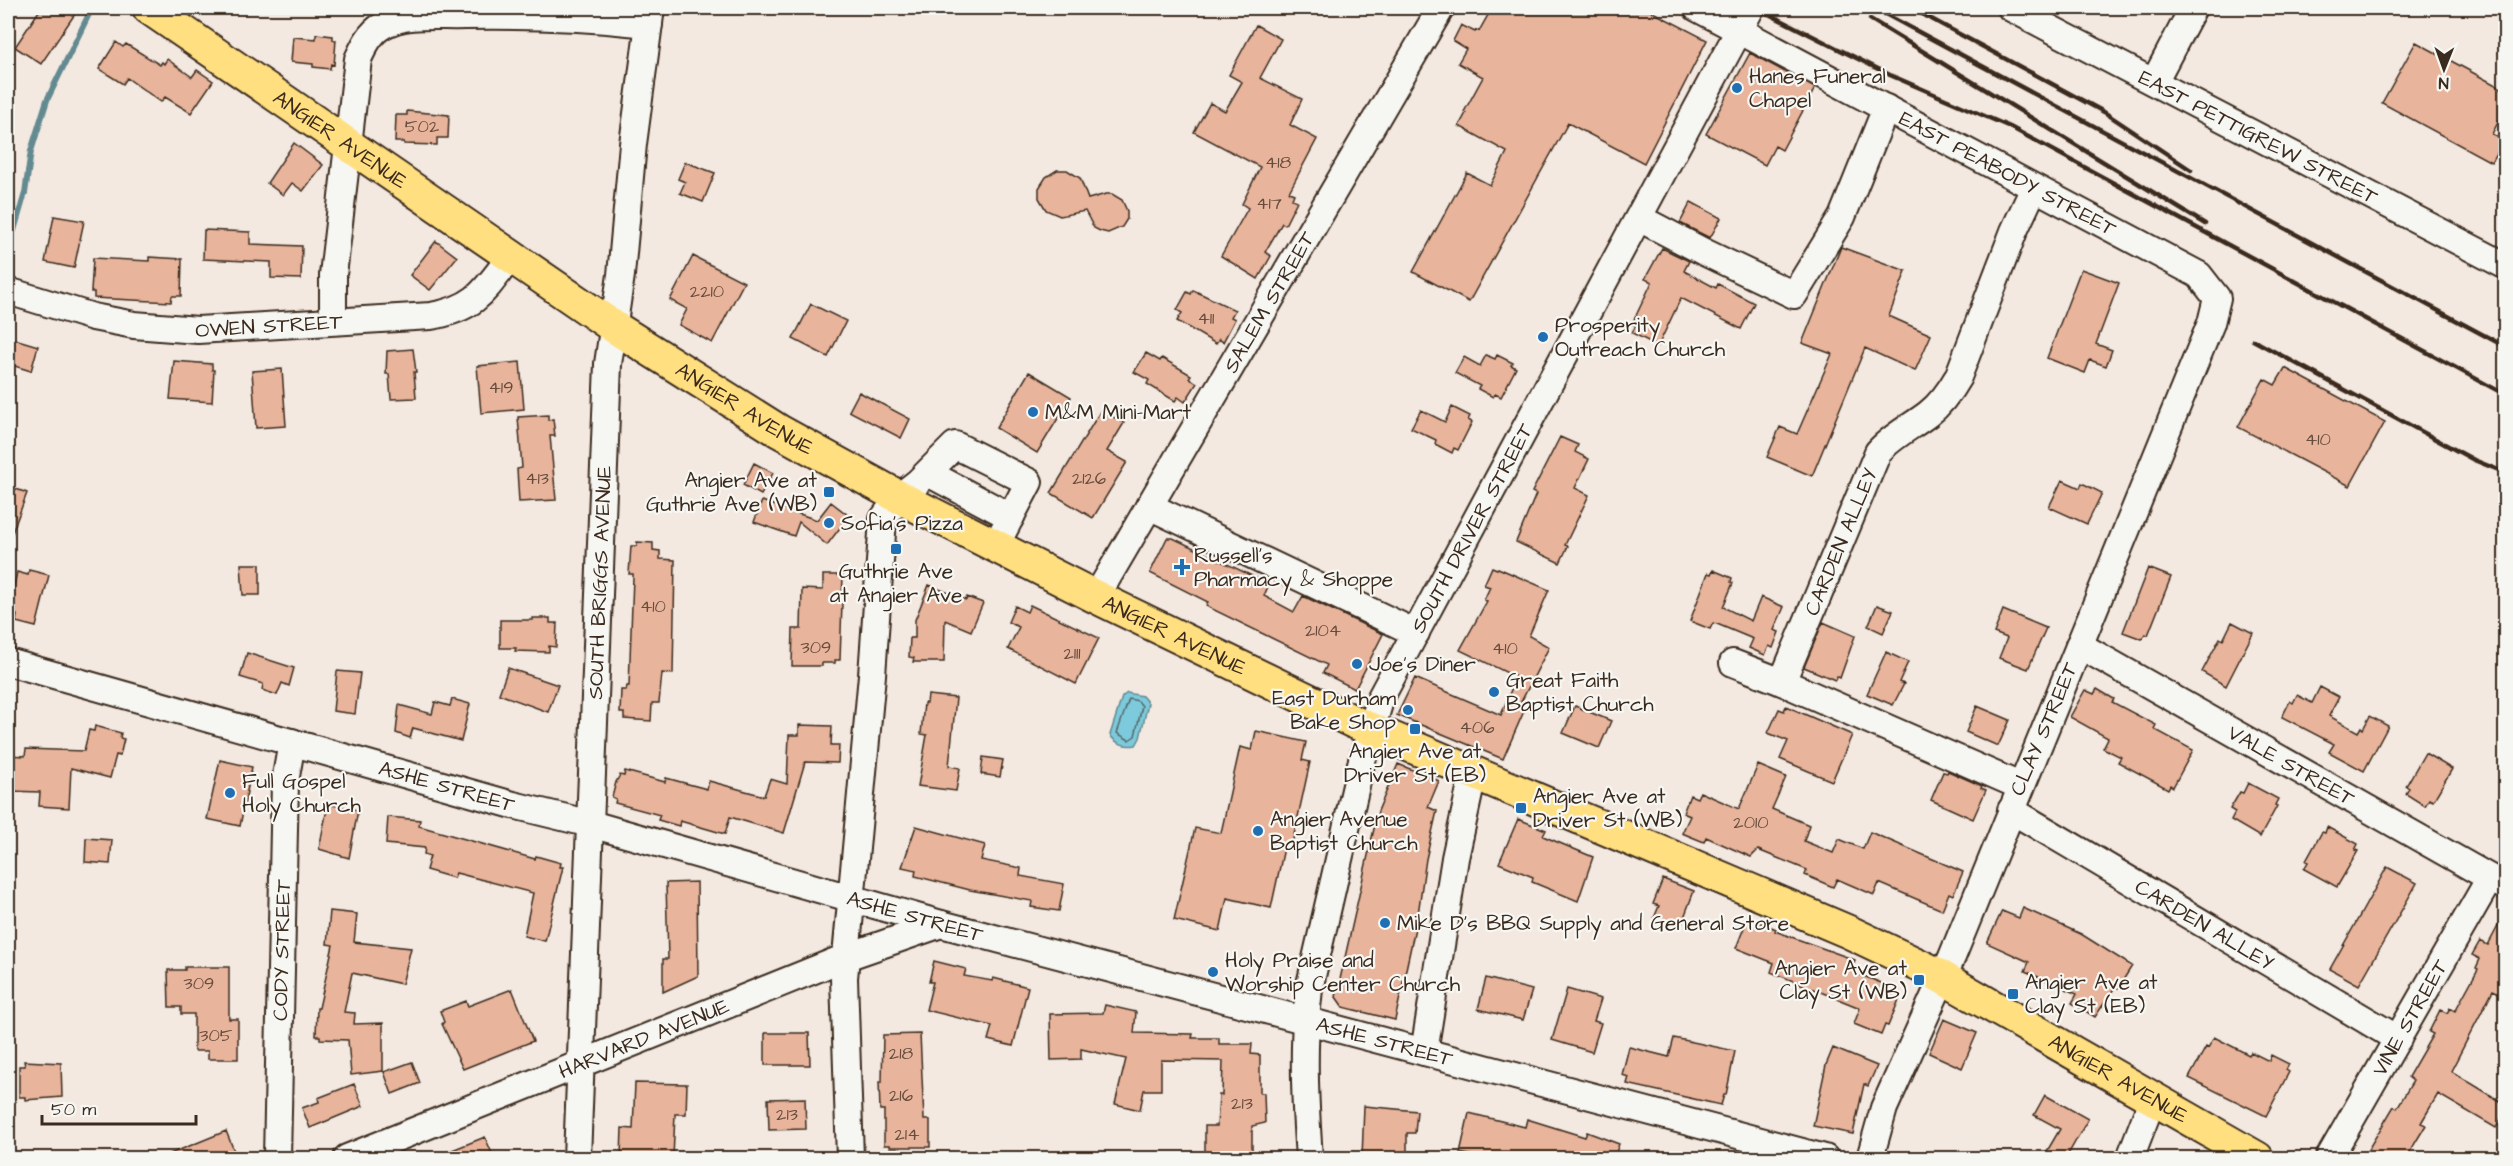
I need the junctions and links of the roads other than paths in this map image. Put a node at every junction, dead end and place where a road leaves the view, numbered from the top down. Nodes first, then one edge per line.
1 (149, 8) edge
2 (1441, 8) edge
3 (1697, 8) edge
4 (2011, 8) edge
5 (2193, 8) edge
6 (650, 16) edge
7 (1745, 18) edge
8 (2154, 82) junction
9 (1886, 108) junction
10 (349, 146) junction
11 (2034, 188) junction
12 (1639, 218) junction
13 (511, 256) junction
14 (2505, 266) edge
15 (8, 291) edge
16 (2217, 298) joint
17 (333, 321) junction
18 (614, 327) junction
19 (928, 473) junction
20 (899, 497) junction
21 (1149, 506) junction
22 (1011, 517) junction
23 (996, 545) junction
24 (1096, 597) junction
25 (1416, 633) junction
26 (2079, 645) junction
27 (8, 662) edge
28 (1733, 663) dead end
29 (1782, 682) junction
30 (1370, 729) junction
31 (291, 742) junction
32 (1479, 773) junction
33 (2020, 786) junction
34 (2010, 810) junction
35 (591, 824) junction
36 (2498, 883) edge
37 (853, 899) junction
38 (941, 924) junction
39 (846, 957) junction
40 (1943, 977) junction
41 (1304, 1020) junction
42 (2398, 1039) junction
43 (1424, 1052) junction
44 (580, 1064) junction
45 (2153, 1098) junction
46 (277, 1158) edge
47 (347, 1158) edge
48 (577, 1158) edge
49 (850, 1158) edge
50 (1309, 1158) edge
51 (1825, 1158) edge
52 (1870, 1158) edge
53 (2130, 1158) edge
54 (2257, 1158) edge
55 (2329, 1158) edge

1 - 10 main road, ANGIER AVENUE
2 - 21 street, SALEM STREET
3 - 7 street, EAST PEABODY STREET
4 - 8 street, EAST PETTIGREW STREET
5 - 8 street
6 - 10 street
6 - 18 street, SOUTH BRIGGS AVENUE
7 - 9 street, EAST PEABODY STREET
7 - 12 street, SOUTH DRIVER STREET
8 - 14 street, EAST PETTIGREW STREET
9 - 11 street, EAST PEABODY STREET
9 - 12 street
10 - 13 main road, ANGIER AVENUE
10 - 17 street
11 - 16 street, EAST PEABODY STREET
11 - 29 street, CARDEN ALLEY
12 - 25 street, SOUTH DRIVER STREET
13 - 17 street, OWEN STREET
13 - 18 main road, ANGIER AVENUE
15 - 17 street, OWEN STREET
16 - 26 street, CLAY STREET
18 - 20 main road, ANGIER AVENUE
18 - 35 street, SOUTH BRIGGS AVENUE
19 - 20 street
19 - 22 street
19 - 22 street
20 - 23 main road, ANGIER AVENUE
20 - 37 street
21 - 24 street, SALEM STREET
21 - 25 street
22 - 23 street
23 - 24 main road, ANGIER AVENUE
24 - 30 main road, ANGIER AVENUE
25 - 30 street, SOUTH DRIVER STREET
26 - 33 street, CLAY STREET
26 - 36 street, VALE STREET
27 - 31 street, ASHE STREET
28 - 29 street
29 - 33 street
30 - 32 main road, ANGIER AVENUE
30 - 41 street, SOUTH DRIVER STREET
31 - 35 street, ASHE STREET
31 - 46 street, CODY STREET
32 - 40 main road, ANGIER AVENUE
32 - 43 street
33 - 34 street, CLAY STREET
34 - 40 street, CLAY STREET
34 - 42 street, CARDEN ALLEY
35 - 37 street, ASHE STREET
35 - 44 street, SOUTH BRIGGS AVENUE
36 - 42 street, VINE STREET
37 - 38 street, ASHE STREET
37 - 39 street
38 - 39 street, HARVARD AVENUE
38 - 41 street, ASHE STREET
39 - 44 street, HARVARD AVENUE
39 - 49 street
40 - 45 main road, ANGIER AVENUE
40 - 52 street, CLAY STREET
41 - 43 street, ASHE STREET
41 - 50 street, SOUTH DRIVER STREET
42 - 55 street, VINE STREET
43 - 51 street, ASHE STREET
44 - 47 street, HARVARD AVENUE
44 - 48 street, SOUTH BRIGGS AVENUE
45 - 53 street
45 - 54 main road, ANGIER AVENUE

